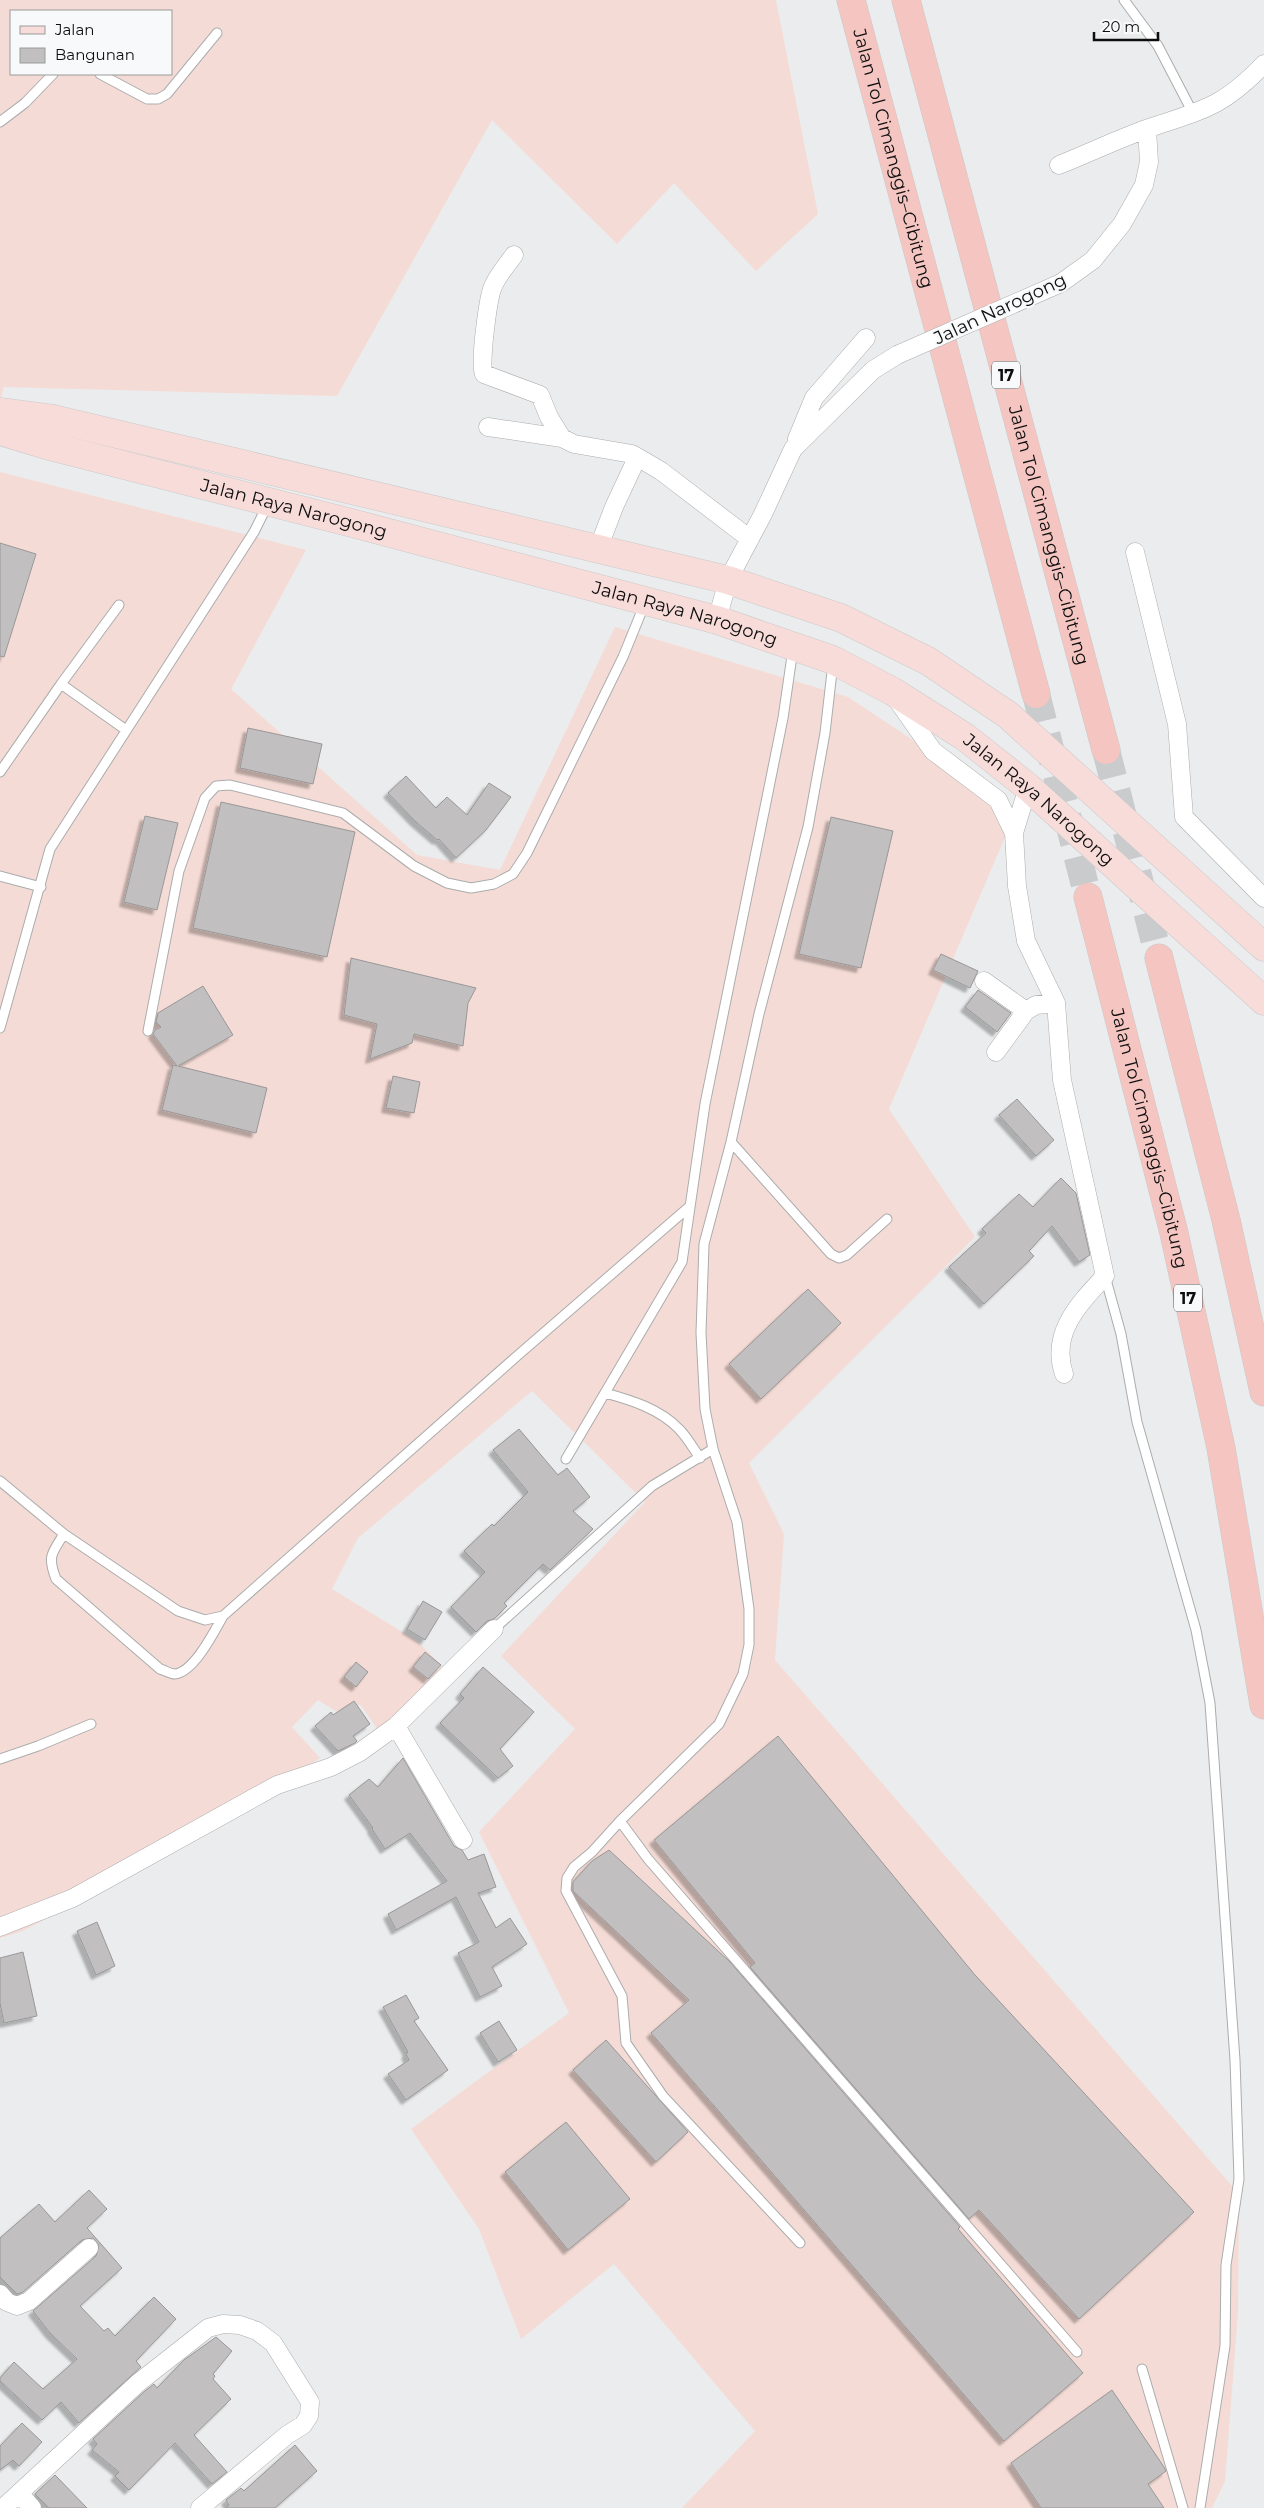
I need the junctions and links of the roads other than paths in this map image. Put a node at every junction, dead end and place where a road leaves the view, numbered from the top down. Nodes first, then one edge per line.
1 (851, 0) edge
2 (906, 0) edge
3 (1124, 0) edge
4 (217, 34) dead end
5 (1264, 64) edge
6 (52, 75) edge
7 (102, 75) edge
8 (1194, 115) junction
9 (0, 122) edge
10 (1148, 129) junction
11 (1059, 165) dead end
12 (514, 255) dead end
13 (866, 338) dead end
14 (0, 412) edge
15 (488, 427) dead end
16 (0, 431) edge
17 (562, 438) junction
18 (792, 449) junction
19 (635, 457) junction
20 (269, 501) junction
21 (750, 539) junction
22 (598, 549) junction
23 (1135, 552) dead end
24 (728, 580) junction
25 (646, 601) junction
26 (119, 605) dead end
27 (717, 620) junction
28 (794, 646) junction
29 (833, 660) junction
30 (61, 684) junction
31 (892, 691) junction
32 (1036, 694) tunnel mouth
33 (126, 730) junction
34 (1106, 750) tunnel mouth
35 (0, 772) edge
36 (1028, 787) junction
37 (1014, 833) junction
38 (0, 876) edge
39 (41, 887) junction
40 (1088, 896) tunnel mouth
41 (1264, 898) edge
42 (1264, 947) edge
43 (1159, 958) tunnel mouth
44 (984, 981) dead end
45 (1264, 1001) edge
46 (1056, 1003) junction
47 (1026, 1011) junction
48 (0, 1028) edge
49 (148, 1031) dead end
50 (996, 1052) dead end
51 (731, 1142) junction
52 (689, 1207) junction
53 (888, 1219) dead end
54 (1106, 1276) junction
55 (1064, 1374) dead end
56 (1264, 1392) edge
57 (605, 1393) junction
58 (713, 1449) junction
59 (700, 1458) junction
60 (566, 1459) dead end
61 (0, 1481) edge
62 (64, 1534) junction
63 (223, 1616) junction
64 (494, 1629) joint
65 (1264, 1705) edge
66 (91, 1724) dead end
67 (396, 1726) junction
68 (0, 1759) edge
69 (620, 1821) junction
70 (464, 1840) dead end
71 (0, 1927) edge
72 (800, 2243) dead end
73 (89, 2248) dead end
74 (0, 2294) edge
75 (1077, 2352) dead end
76 (1142, 2369) dead end
77 (18, 2493) junction
78 (3, 2508) edge
79 (32, 2508) edge
80 (200, 2508) edge
81 (1183, 2508) edge
82 (1200, 2508) edge

1 - 32 highway, Jalan Tol Cimanggis–Cibitung
2 - 34 highway, Jalan Tol Cimanggis–Cibitung / 17
3 - 8 lane
4 - 7 lane
5 - 8 street
6 - 9 lane
8 - 10 street
10 - 11 street
10 - 18 street, Jalan Narogong, bridge
12 - 17 street
13 - 18 street, Jalan Narogong
14 - 22 main road, Jalan Raya Narogong
15 - 17 street
16 - 20 main road, Jalan Raya Narogong
17 - 19 street
18 - 21 street, Jalan Narogong
19 - 21 street
19 - 22 street
20 - 25 main road, Jalan Raya Narogong
20 - 33 lane
21 - 24 street, Jalan Narogong
22 - 24 main road, Jalan Raya Narogong
23 - 41 street
24 - 27 street, Jalan Narogong
24 - 42 main road, Jalan Raya Narogong
25 - 27 main road, Jalan Raya Narogong
25 - 49 lane
26 - 30 lane
27 - 28 main road, Jalan Raya Narogong
28 - 29 main road, Jalan Raya Narogong
28 - 52 lane
29 - 31 main road, Jalan Raya Narogong
29 - 51 lane
30 - 33 lane
30 - 35 lane
31 - 36 main road, Jalan Raya Narogong
31 - 37 street
33 - 39 lane
36 - 37 street
36 - 45 main road, Jalan Raya Narogong
37 - 46 street
38 - 39 lane
39 - 48 lane
40 - 65 highway, Jalan Tol Cimanggis–Cibitung / 17
43 - 56 highway
44 - 47 street
46 - 47 street
46 - 54 street
47 - 50 street
51 - 53 lane
51 - 58 lane
52 - 57 lane
52 - 63 lane
54 - 55 street
54 - 82 lane
57 - 59 lane
57 - 60 lane
58 - 59 lane
58 - 69 lane
59 - 64 lane
61 - 62 lane
62 - 63 lane
62 - 63 lane
64 - 67 street
66 - 68 lane
67 - 70 street
67 - 71 street
69 - 72 lane
69 - 75 lane
73 - 74 street
76 - 81 lane
77 - 78 street
77 - 79 street
77 - 80 street

